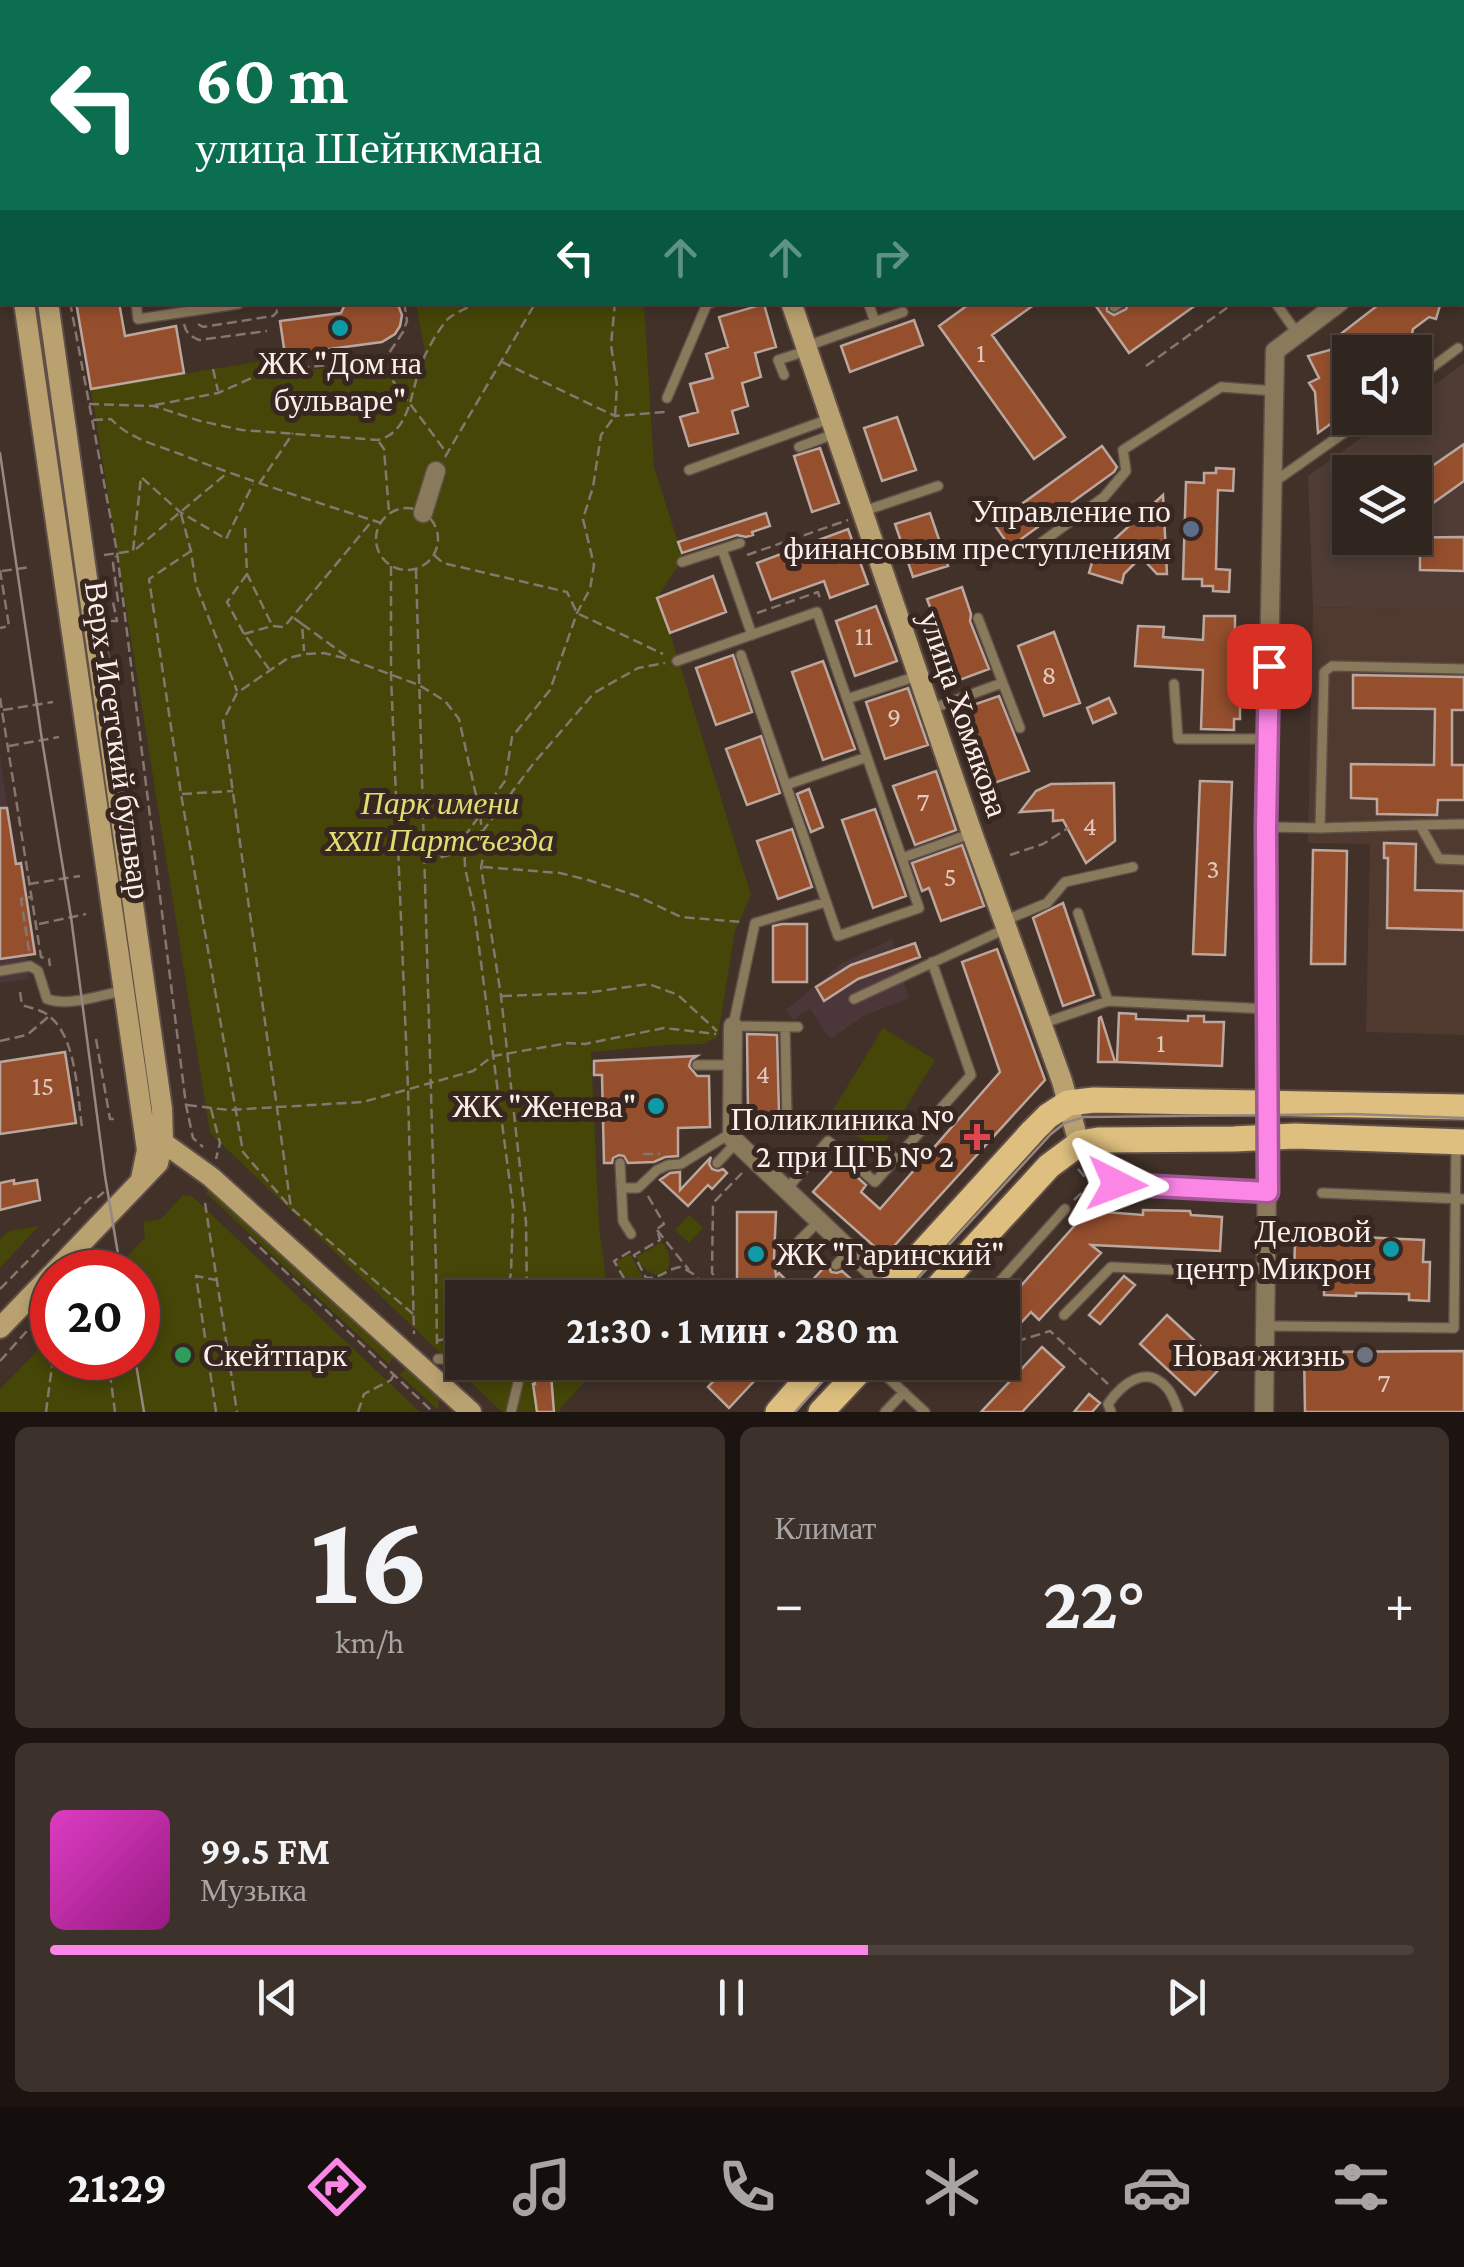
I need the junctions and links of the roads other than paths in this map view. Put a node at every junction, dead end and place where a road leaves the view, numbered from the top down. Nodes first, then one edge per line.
1 (24, 305) edge
2 (48, 305) edge
3 (136, 305) edge
4 (231, 305) edge
5 (707, 305) edge
6 (792, 305) edge
7 (869, 305) edge
8 (1277, 305) edge
9 (1336, 305) edge
10 (903, 312) dead end
11 (875, 322) junction
12 (1298, 334) junction
13 (808, 348) junction
14 (1458, 348) dead end
15 (1432, 367) edge
16 (784, 376) dead end
17 (1274, 391) junction
18 (667, 398) road end
19 (834, 425) junction
20 (1341, 435) edge
21 (799, 448) dead end
22 (439, 468) road end
23 (689, 470) dead end
24 (1272, 483) junction
25 (938, 486) dead end
26 (423, 513) road end
27 (859, 515) junction
28 (740, 542) dead end
29 (1038, 544) dead end
30 (722, 548) junction
31 (682, 562) dead end
32 (978, 618) dead end
33 (752, 635) junction
34 (741, 655) dead end
35 (677, 661) road end
36 (1464, 669) edge
37 (920, 675) junction
38 (1002, 683) junction
39 (1174, 684) dead end
40 (846, 698) junction
41 (931, 710) junction
42 (1020, 728) dead end
43 (1268, 739) junction
44 (111, 743) junction
45 (88, 746) junction
46 (867, 757) junction
47 (786, 785) junction
48 (1464, 824) edge
49 (1420, 826) junction
50 (1266, 827) junction
51 (1320, 828) junction
52 (972, 833) junction
53 (902, 858) junction
54 (1464, 860) edge
55 (1133, 867) dead end
56 (826, 902) junction
57 (1078, 913) dead end
58 (1005, 924) junction
59 (932, 962) junction
60 (0, 971) edge
61 (123, 991) junction
62 (854, 999) dead end
63 (1108, 1002) junction
64 (1267, 1009) junction
65 (1041, 1024) junction
66 (784, 1027) junction
67 (798, 1028) dead end
68 (727, 1030) junction
69 (732, 1064) junction
70 (697, 1065) dead end
71 (1268, 1102) junction
72 (1068, 1103) junction
73 (1464, 1107) edge
74 (162, 1109) junction
75 (816, 1124) dead end
76 (153, 1135) junction
77 (1268, 1137) junction
78 (734, 1138) junction
79 (1460, 1142) edge
80 (1078, 1156) junction
81 (620, 1163) dead end
82 (717, 1163) dead end
83 (206, 1167) junction
84 (1117, 1184) dead end
85 (138, 1185) junction
86 (621, 1188) junction
87 (786, 1190) junction
88 (1268, 1192) junction
89 (1322, 1193) dead end
90 (1461, 1199) edge
91 (1064, 1209) road end
92 (819, 1220) junction
93 (630, 1234) dead end
94 (76, 1250) edge
95 (850, 1250) junction
96 (782, 1258) dead end
97 (836, 1265) dead end
98 (1266, 1274) junction
99 (877, 1280) edge
100 (902, 1280) edge
101 (944, 1280) edge
102 (1001, 1280) edge
103 (30, 1294) edge
104 (1460, 1298) edge
105 (1064, 1315) dead end
106 (4, 1316) edge
107 (1459, 1318) edge
108 (1266, 1326) junction
109 (438, 1358) road end
110 (445, 1358) edge
111 (519, 1380) edge
112 (806, 1380) edge
113 (853, 1380) edge
114 (890, 1380) edge
115 (904, 1392) junction
116 (462, 1409) edge
117 (886, 1411) edge
118 (511, 1412) edge
119 (778, 1412) edge
120 (822, 1412) edge
121 (925, 1412) edge
122 (1110, 1412) edge
123 (1177, 1412) edge
124 (1264, 1412) edge

1 - 45 main road, Верх-Исетский бульвар
2 - 44 main road, Верх-Исетский бульвар
3 - 4 lane
5 - 18 lane
6 - 13 main road, улица Хомякова
7 - 11 lane
8 - 12 lane
9 - 12 street
10 - 11 lane
11 - 13 lane
12 - 17 street
13 - 16 lane
13 - 19 main road, улица Хомякова
14 - 15 lane
17 - 24 street
17 - 29 lane
19 - 21 lane
19 - 23 lane
19 - 27 main road, улица Хомякова
20 - 24 lane
22 - 26 street
24 - 43 street
25 - 27 lane
27 - 37 main road, улица Хомякова
28 - 30 lane
30 - 31 lane
30 - 33 lane
32 - 38 lane
33 - 35 lane
33 - 40 lane
34 - 47 lane
36 - 51 lane
37 - 40 lane
37 - 41 main road, улица Хомякова
38 - 41 lane
38 - 42 lane
39 - 43 lane
40 - 46 lane
41 - 52 main road, улица Хомякова
43 - 50 street
44 - 45 lane
44 - 74 main road, Верх-Исетский бульвар
45 - 61 main road, Верх-Исетский бульвар
46 - 47 lane
46 - 53 lane
47 - 56 lane
48 - 49 lane
49 - 51 lane
49 - 54 lane
50 - 51 lane
50 - 64 street
52 - 53 lane
52 - 58 main road, улица Хомякова
53 - 56 lane
55 - 58 lane
56 - 68 lane
57 - 63 lane
58 - 59 lane
58 - 65 main road, улица Хомякова
59 - 62 lane
59 - 87 lane
60 - 61 lane
61 - 76 main road, Верх-Исетский бульвар
63 - 64 lane
63 - 65 lane
64 - 71 street
65 - 72 main road, улица Хомякова
66 - 67 lane
66 - 68 lane
66 - 75 lane
68 - 69 street
69 - 70 lane
69 - 78 street
71 - 72 main road
71 - 73 main road
71 - 77 street
72 - 80 main road, улица Хомякова
72 - 100 main road
74 - 76 main road, Верх-Исетский бульвар
74 - 83 main road
76 - 83 main road
76 - 85 main road
77 - 79 main road
77 - 80 main road
77 - 88 street
78 - 82 lane
78 - 86 lane
78 - 87 street
79 - 90 lane
80 - 101 main road
81 - 86 lane
83 - 85 main road
83 - 116 main road
84 - 88 lane
85 - 94 main road
86 - 93 lane
87 - 92 street
88 - 98 street
89 - 90 lane
90 - 104 lane
91 - 102 lane
92 - 95 street
92 - 96 lane
95 - 97 lane
95 - 99 street
98 - 105 lane
98 - 108 street
103 - 106 main road
104 - 107 lane
107 - 108 lane
108 - 124 street
109 - 110 lane
111 - 118 lane
112 - 119 main road
113 - 120 main road
114 - 115 lane
115 - 117 lane
115 - 121 lane
122 - 123 lane

